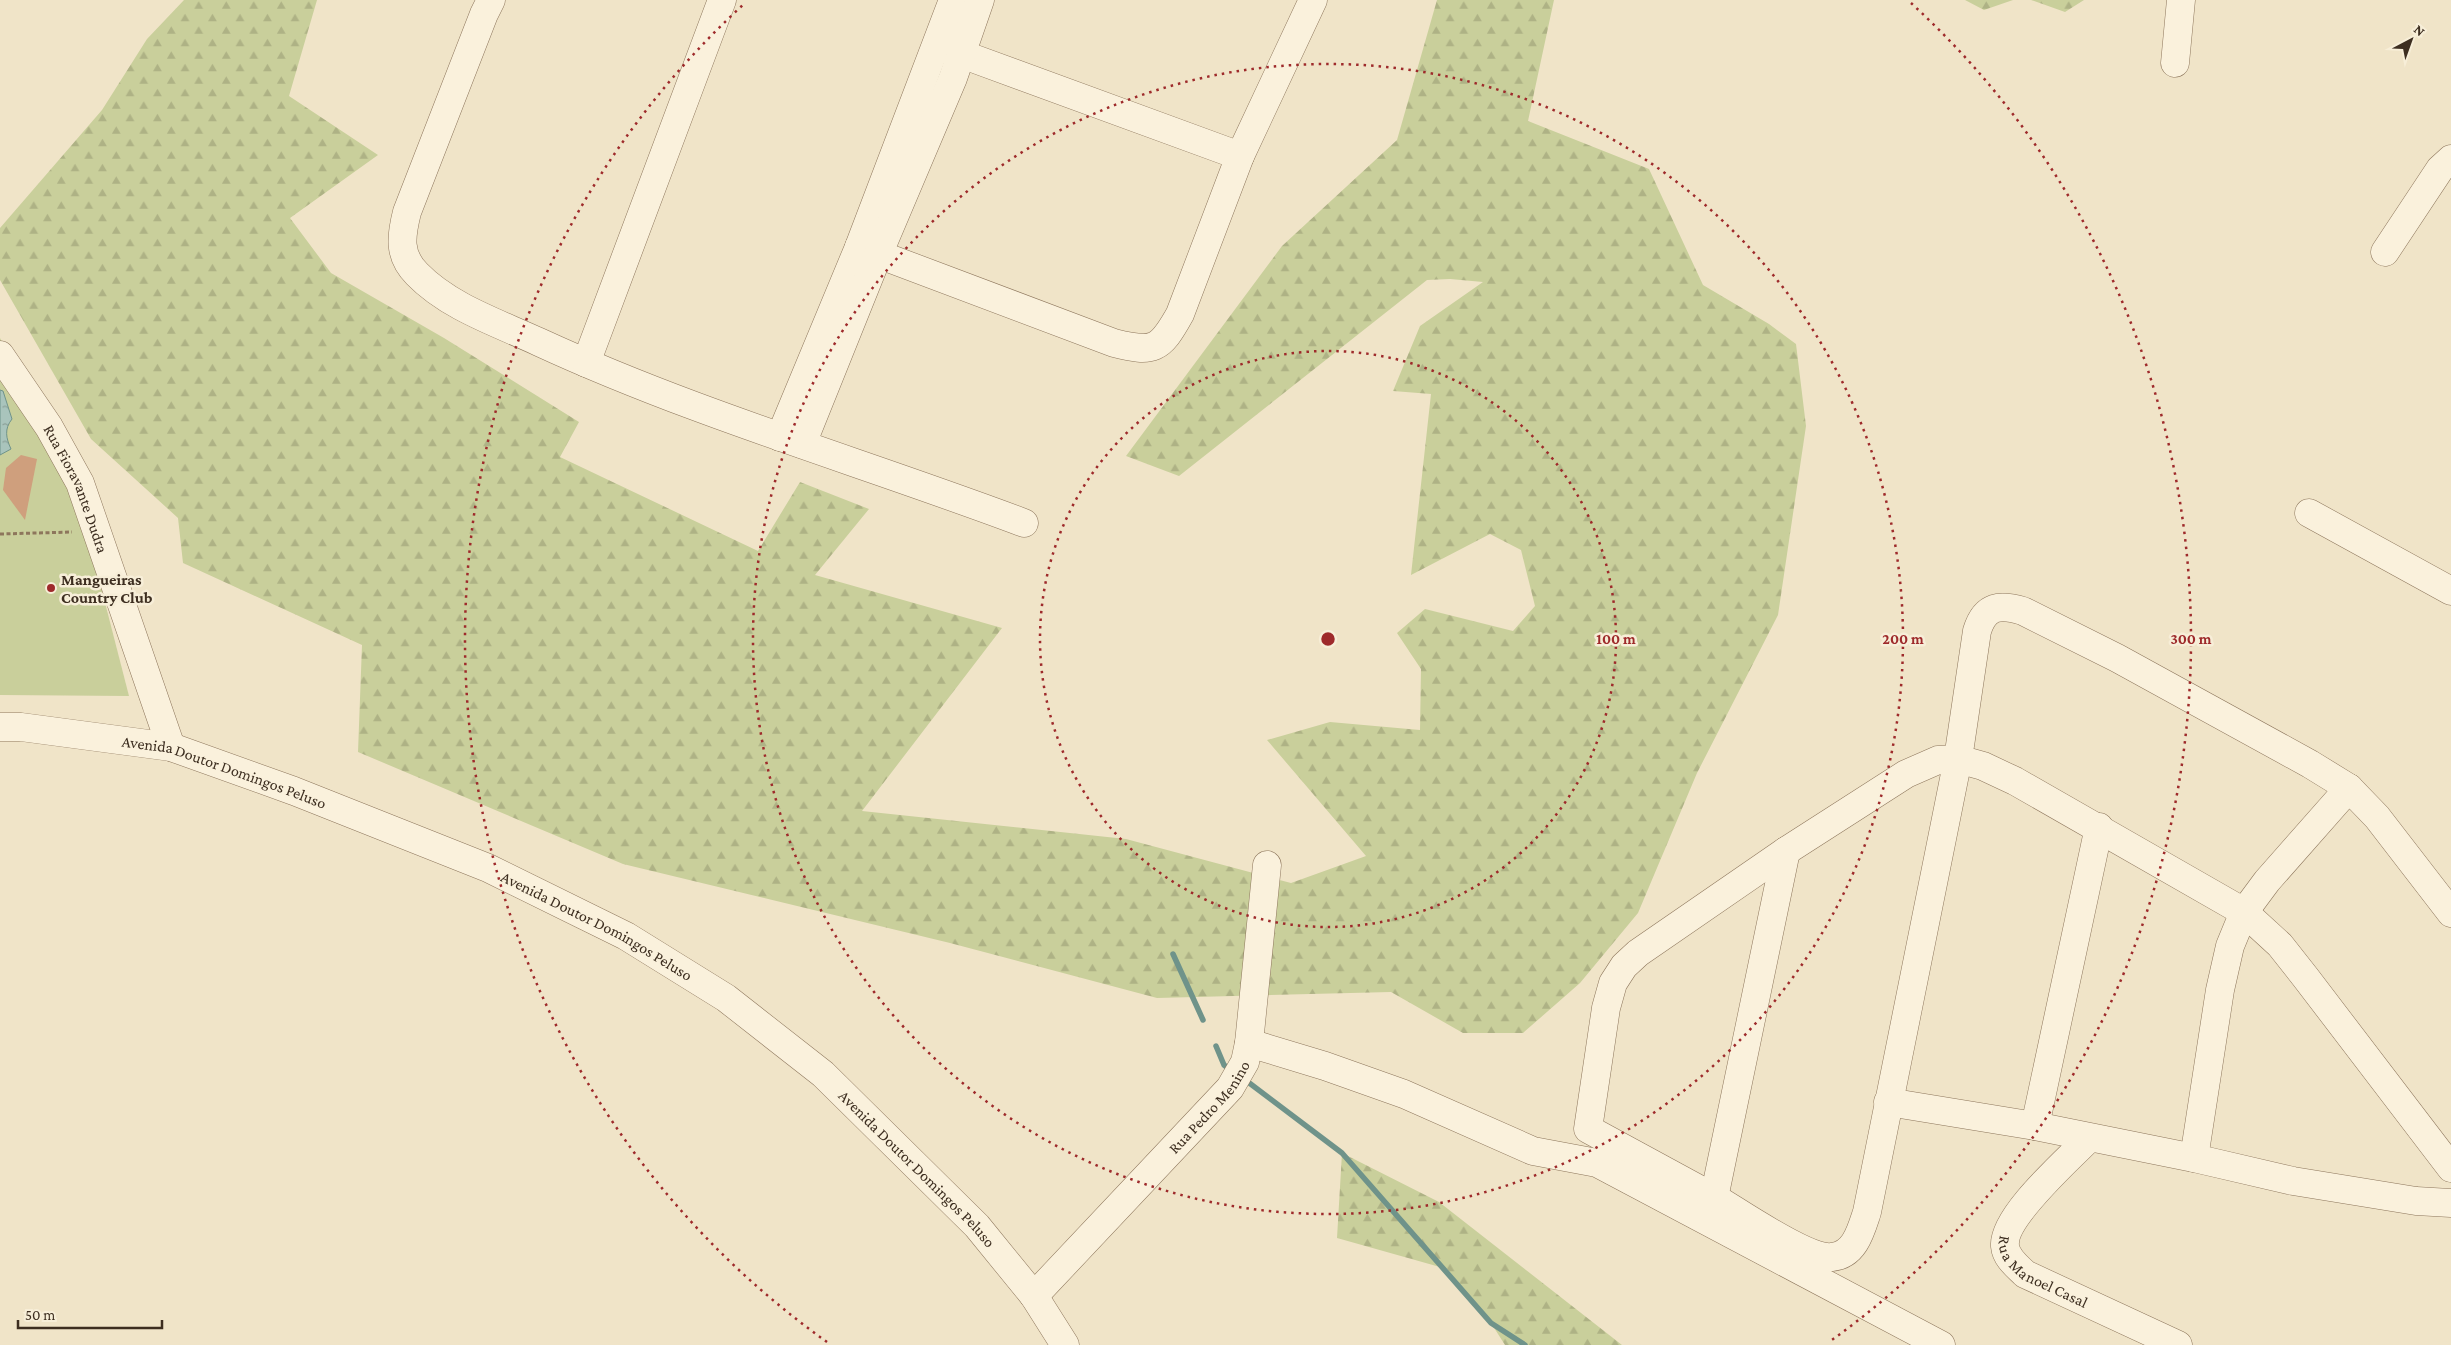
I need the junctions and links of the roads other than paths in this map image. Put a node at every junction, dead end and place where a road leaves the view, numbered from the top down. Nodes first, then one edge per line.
1 (491, 0) edge
2 (722, 0) edge
3 (954, 0) edge
4 (980, 0) edge
5 (1313, 0) edge
6 (2181, 0) edge
7 (950, 49) junction
8 (2175, 63) dead end
9 (1240, 156) junction
10 (2451, 159) edge
11 (869, 251) junction
12 (2385, 252) dead end
13 (0, 355) edge
14 (586, 363) junction
15 (791, 441) junction
16 (2309, 513) dead end
17 (1024, 523) dead end
18 (2451, 591) edge
19 (0, 727) edge
20 (171, 747) junction
21 (1958, 759) junction
22 (2349, 788) junction
23 (2099, 827) junction
24 (1786, 850) junction
25 (1266, 865) dead end
26 (2244, 912) junction
27 (2451, 913) edge
28 (1247, 1052) junction
29 (1888, 1102) junction
30 (2035, 1126) junction
31 (1588, 1129) junction
32 (2089, 1138) junction
33 (2194, 1158) junction
34 (1582, 1159) junction
35 (2451, 1168) edge
36 (1714, 1198) junction
37 (2451, 1203) edge
38 (1034, 1296) junction
39 (1065, 1345) edge
40 (1941, 1345) edge
41 (2178, 1345) edge

1 - 14 street
2 - 14 street
3 - 7 street
4 - 7 street
5 - 9 street
6 - 8 street
7 - 9 street
7 - 11 street
9 - 11 street
10 - 12 street
11 - 15 street
13 - 20 street, Rua Fioravante Dudra
14 - 15 street
15 - 17 street
16 - 18 street
19 - 20 street, Avenida Doutor Domingos Peluso
20 - 38 street, Avenida Doutor Domingos Peluso
21 - 22 street
21 - 23 street
21 - 24 street
21 - 29 street
22 - 26 street
22 - 27 street
23 - 26 street
23 - 30 street
24 - 31 street
24 - 36 street
25 - 28 street, Rua Pedro Menino
26 - 33 street
26 - 35 street
28 - 34 street
28 - 38 street, Rua Pedro Menino
29 - 30 street
29 - 36 street
30 - 32 street
31 - 34 street
31 - 36 street
32 - 33 street
32 - 41 street, Rua Manoel Casal
33 - 37 street
34 - 40 street
38 - 39 street, Avenida Doutor Domingos Peluso

